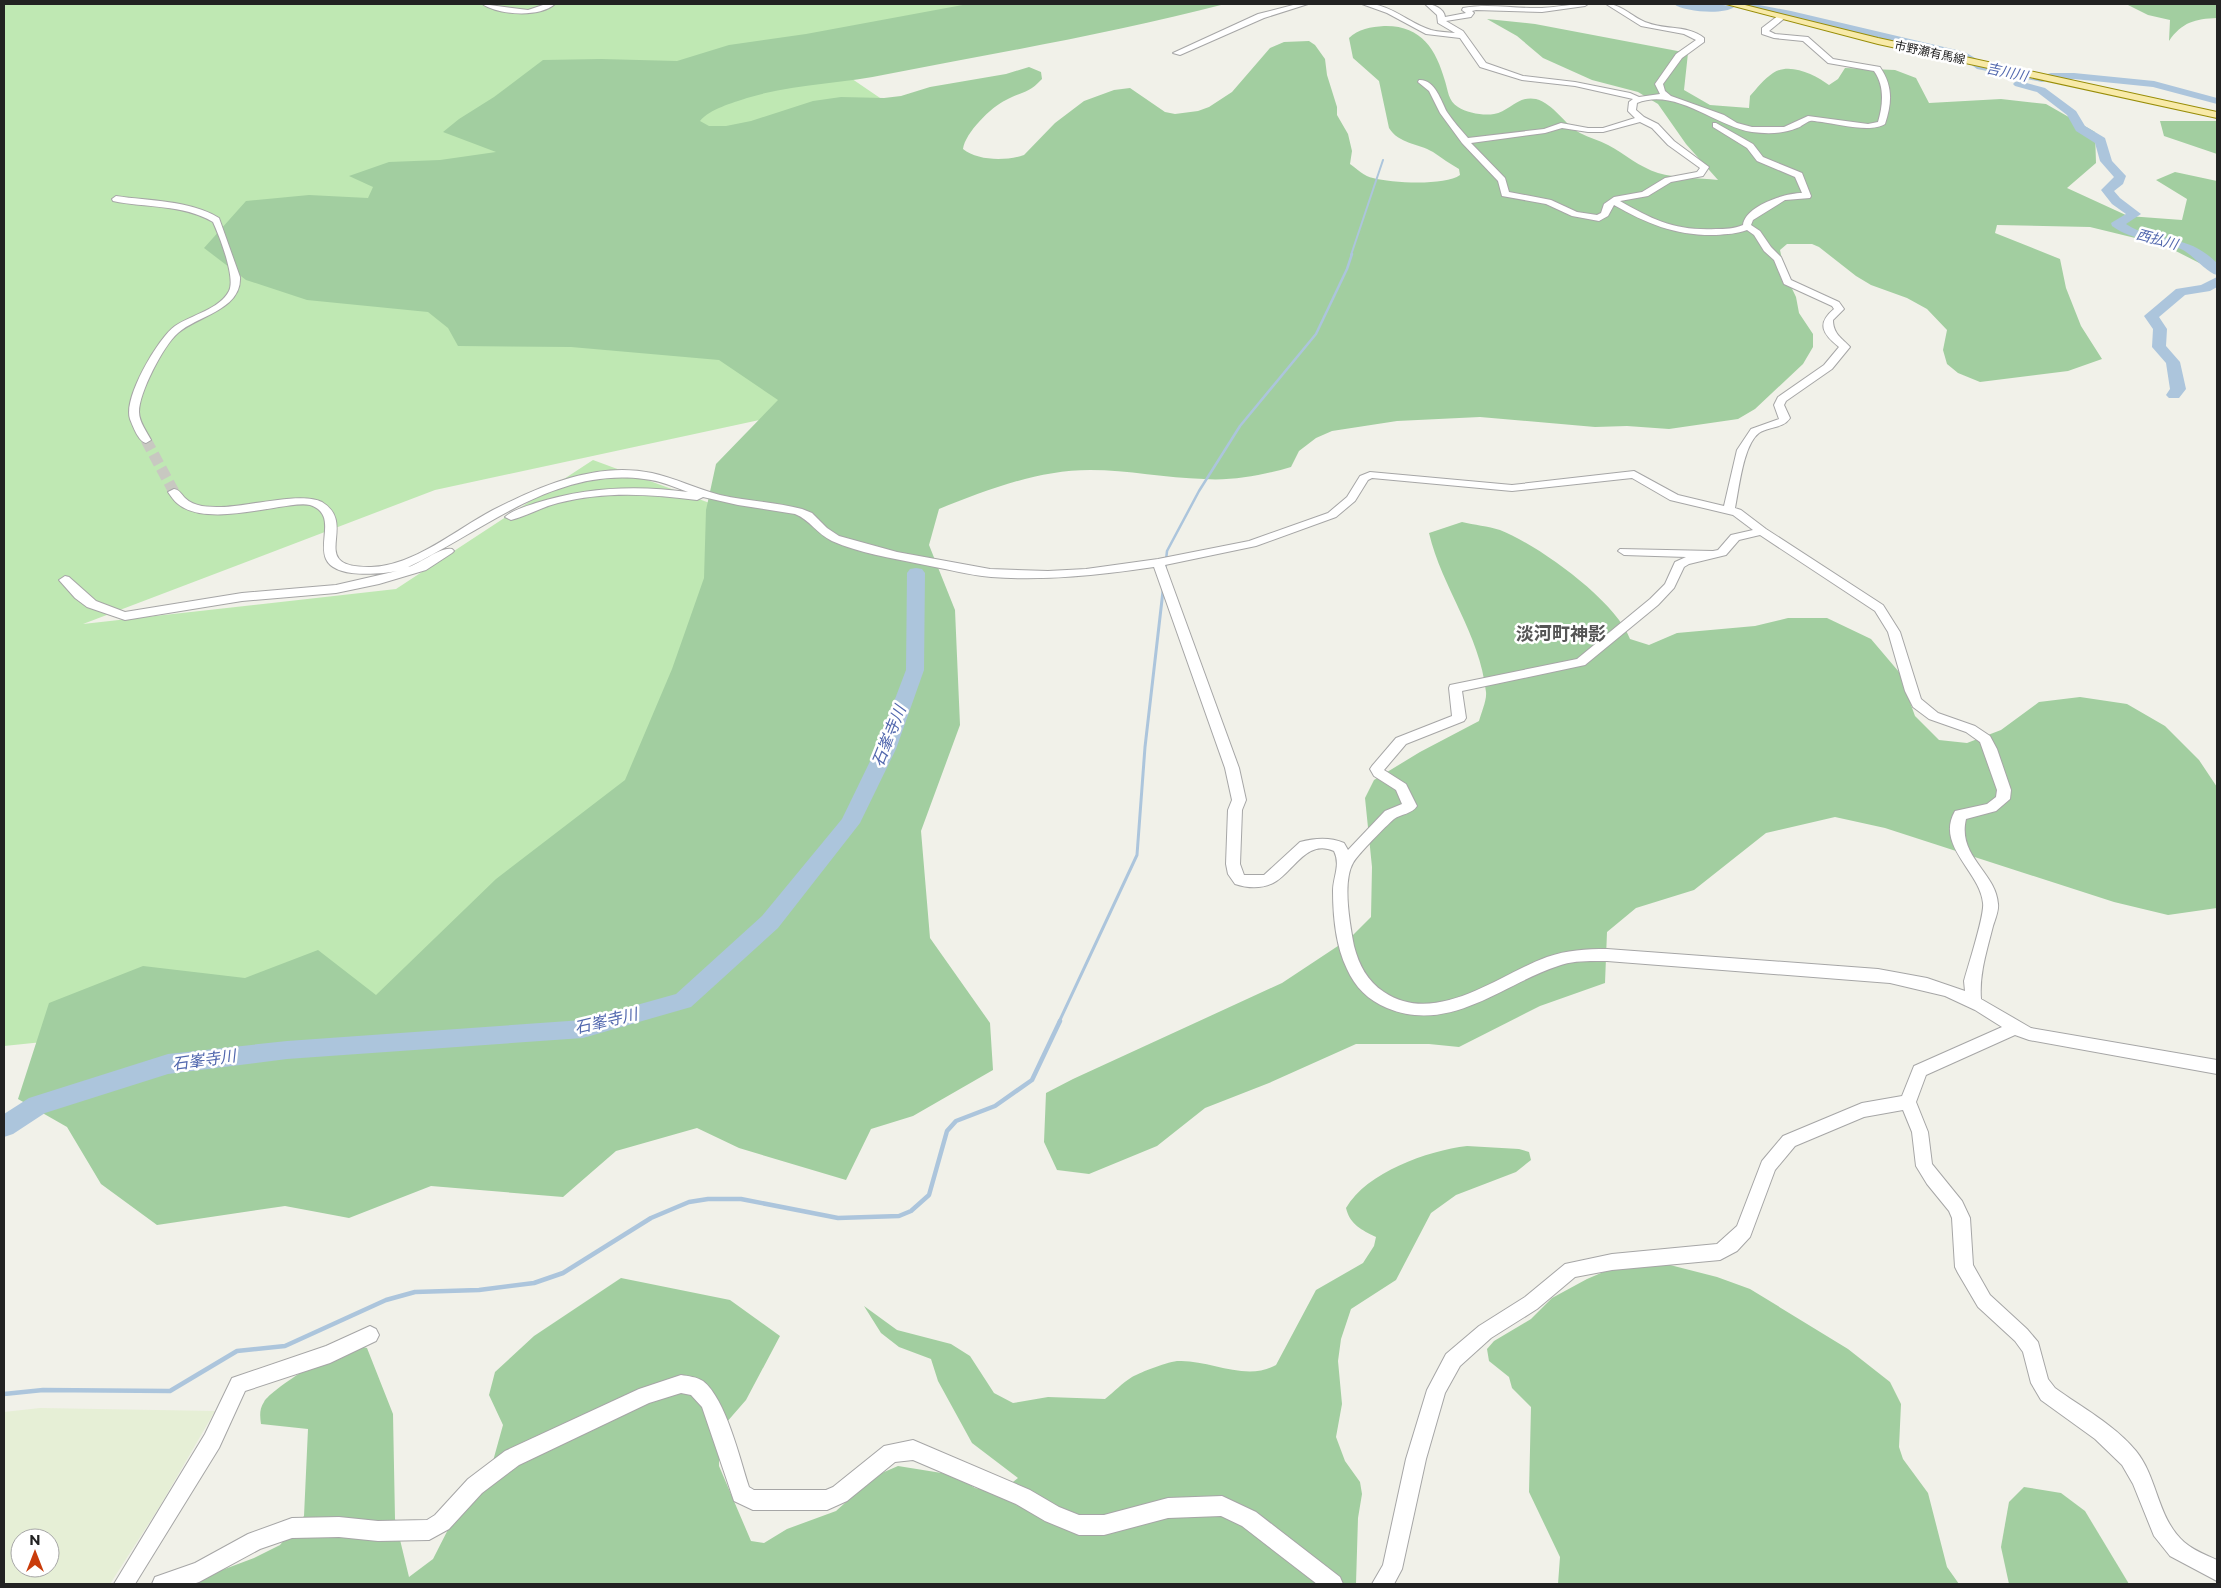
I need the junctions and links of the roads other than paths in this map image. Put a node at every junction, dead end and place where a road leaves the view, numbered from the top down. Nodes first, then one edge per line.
1 (486, 4) edge
2 (551, 4) edge
3 (1304, 4) edge
4 (1366, 4) edge
5 (1428, 4) edge
6 (1585, 4) edge
7 (1610, 4) edge
8 (1731, 4) edge
9 (1782, 17) junction
10 (1441, 20) junction
11 (1462, 36) junction
12 (1177, 54) dead end
13 (1422, 82) dead end
14 (1666, 97) junction
15 (1638, 99) junction
16 (2217, 115) edge
17 (1641, 119) junction
18 (1465, 141) junction
19 (116, 200) dead end
20 (1613, 201) junction
21 (1747, 226) junction
22 (146, 440) tunnel mouth
23 (174, 492) tunnel mouth
24 (705, 494) junction
25 (1729, 509) junction
26 (1762, 531) junction
27 (1624, 551) dead end
28 (1713, 555) junction
29 (1158, 563) junction
30 (66, 580) dead end
31 (1346, 861) junction
32 (1973, 1001) junction
33 (2015, 1028) junction
34 (2217, 1067) edge
35 (1908, 1102) junction
36 (370, 1334) dead end
37 (2217, 1571) edge
38 (124, 1584) edge
39 (162, 1584) edge
40 (1333, 1584) edge
41 (1382, 1584) edge

1 - 2 street
3 - 12 street
4 - 11 street
5 - 10 street
6 - 10 street
7 - 14 street
8 - 9 main road, 市野瀬有馬線
9 - 14 street
9 - 16 main road, 市野瀬有馬線
10 - 11 street
11 - 15 street
13 - 18 street
14 - 15 street
14 - 21 street
15 - 17 street
17 - 18 street
17 - 20 street
18 - 20 street
19 - 22 street
20 - 21 street
21 - 25 street
23 - 24 street
24 - 29 street
24 - 30 street
25 - 26 street
25 - 29 street
26 - 28 street
26 - 32 street
27 - 28 street
28 - 31 street
29 - 31 street
31 - 32 street
32 - 33 street
33 - 34 street
33 - 35 street
35 - 37 street
35 - 41 street
36 - 38 street
39 - 40 street

